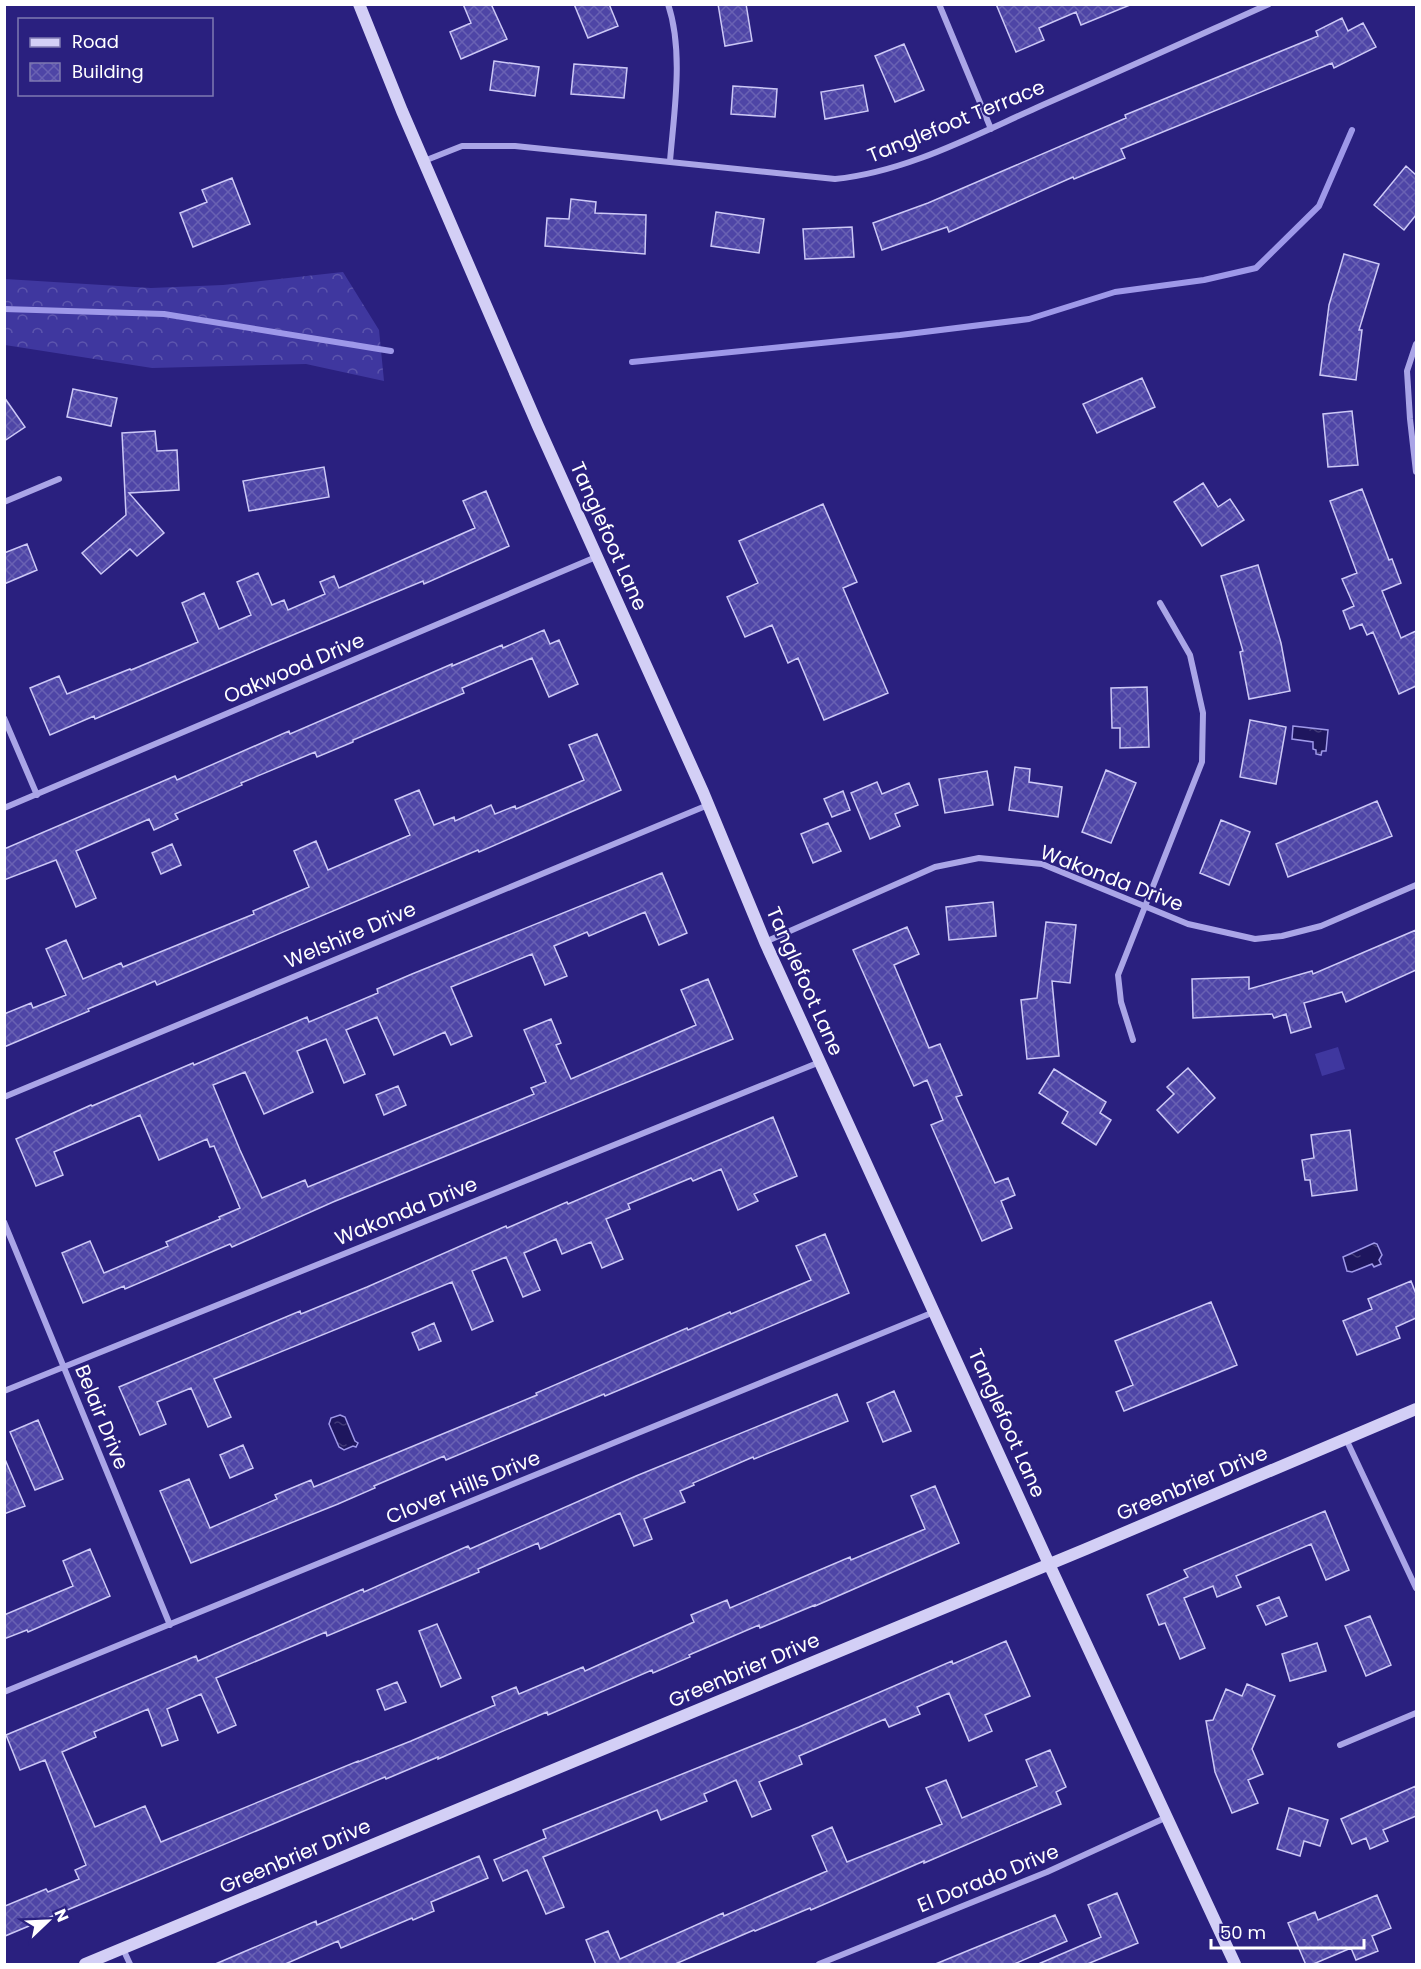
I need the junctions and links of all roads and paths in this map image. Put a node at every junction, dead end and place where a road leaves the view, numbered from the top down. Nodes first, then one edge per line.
1 (359, 4) edge
2 (668, 4) edge
3 (939, 4) edge
4 (1269, 4) edge
5 (991, 129) junction
6 (424, 161) junction
7 (670, 161) junction
8 (1416, 344) edge
9 (1416, 472) edge
10 (59, 479) dead end
11 (4, 502) edge
12 (596, 556) junction
13 (1160, 603) dead end
14 (4, 718) edge
15 (37, 795) junction
16 (708, 804) junction
17 (4, 808) edge
18 (1416, 885) edge
19 (1145, 907) junction
20 (765, 942) junction
21 (1133, 1040) dead end
22 (820, 1062) junction
23 (4, 1097) edge
24 (4, 1222) edge
25 (935, 1312) junction
26 (64, 1367) junction
27 (4, 1391) edge
28 (1416, 1409) edge
29 (1346, 1438) junction
30 (1049, 1564) junction
31 (1416, 1587) edge
32 (170, 1625) junction
33 (4, 1692) edge
34 (1416, 1713) edge
35 (1340, 1745) dead end
36 (1167, 1817) junction
37 (123, 1949) junction
38 (85, 1965) edge
39 (130, 1965) edge
40 (819, 1965) edge
41 (1235, 1965) edge

1 - 6 main road, Tanglefoot Lane
2 - 7 street
3 - 5 street
4 - 5 street, Tanglefoot Terrace
5 - 7 street, Tanglefoot Terrace
6 - 7 street, Tanglefoot Terrace
6 - 12 main road, Tanglefoot Lane
8 - 9 street
10 - 11 street
12 - 15 street, Oakwood Drive
12 - 16 main road, Tanglefoot Lane
13 - 19 street
14 - 15 street
15 - 17 street, Oakwood Drive
16 - 20 main road, Tanglefoot Lane
16 - 23 street, Welshire Drive
18 - 19 street, Wakonda Drive
19 - 20 street, Wakonda Drive
19 - 21 street
20 - 22 main road, Tanglefoot Lane
22 - 25 main road, Tanglefoot Lane
22 - 26 street, Wakonda Drive
24 - 26 street, Belair Drive
25 - 30 main road, Tanglefoot Lane
25 - 32 street, Clover Hills Drive
26 - 27 street, Wakonda Drive
26 - 32 street, Belair Drive
28 - 29 main road, Greenbrier Drive
29 - 30 main road, Greenbrier Drive
29 - 31 street
30 - 36 main road, Tanglefoot Lane
30 - 37 main road, Greenbrier Drive
32 - 33 street, Clover Hills Drive
34 - 35 street
36 - 40 street, El Dorado Drive
36 - 41 main road, Tanglefoot Lane
37 - 38 main road, Greenbrier Drive
37 - 39 street

